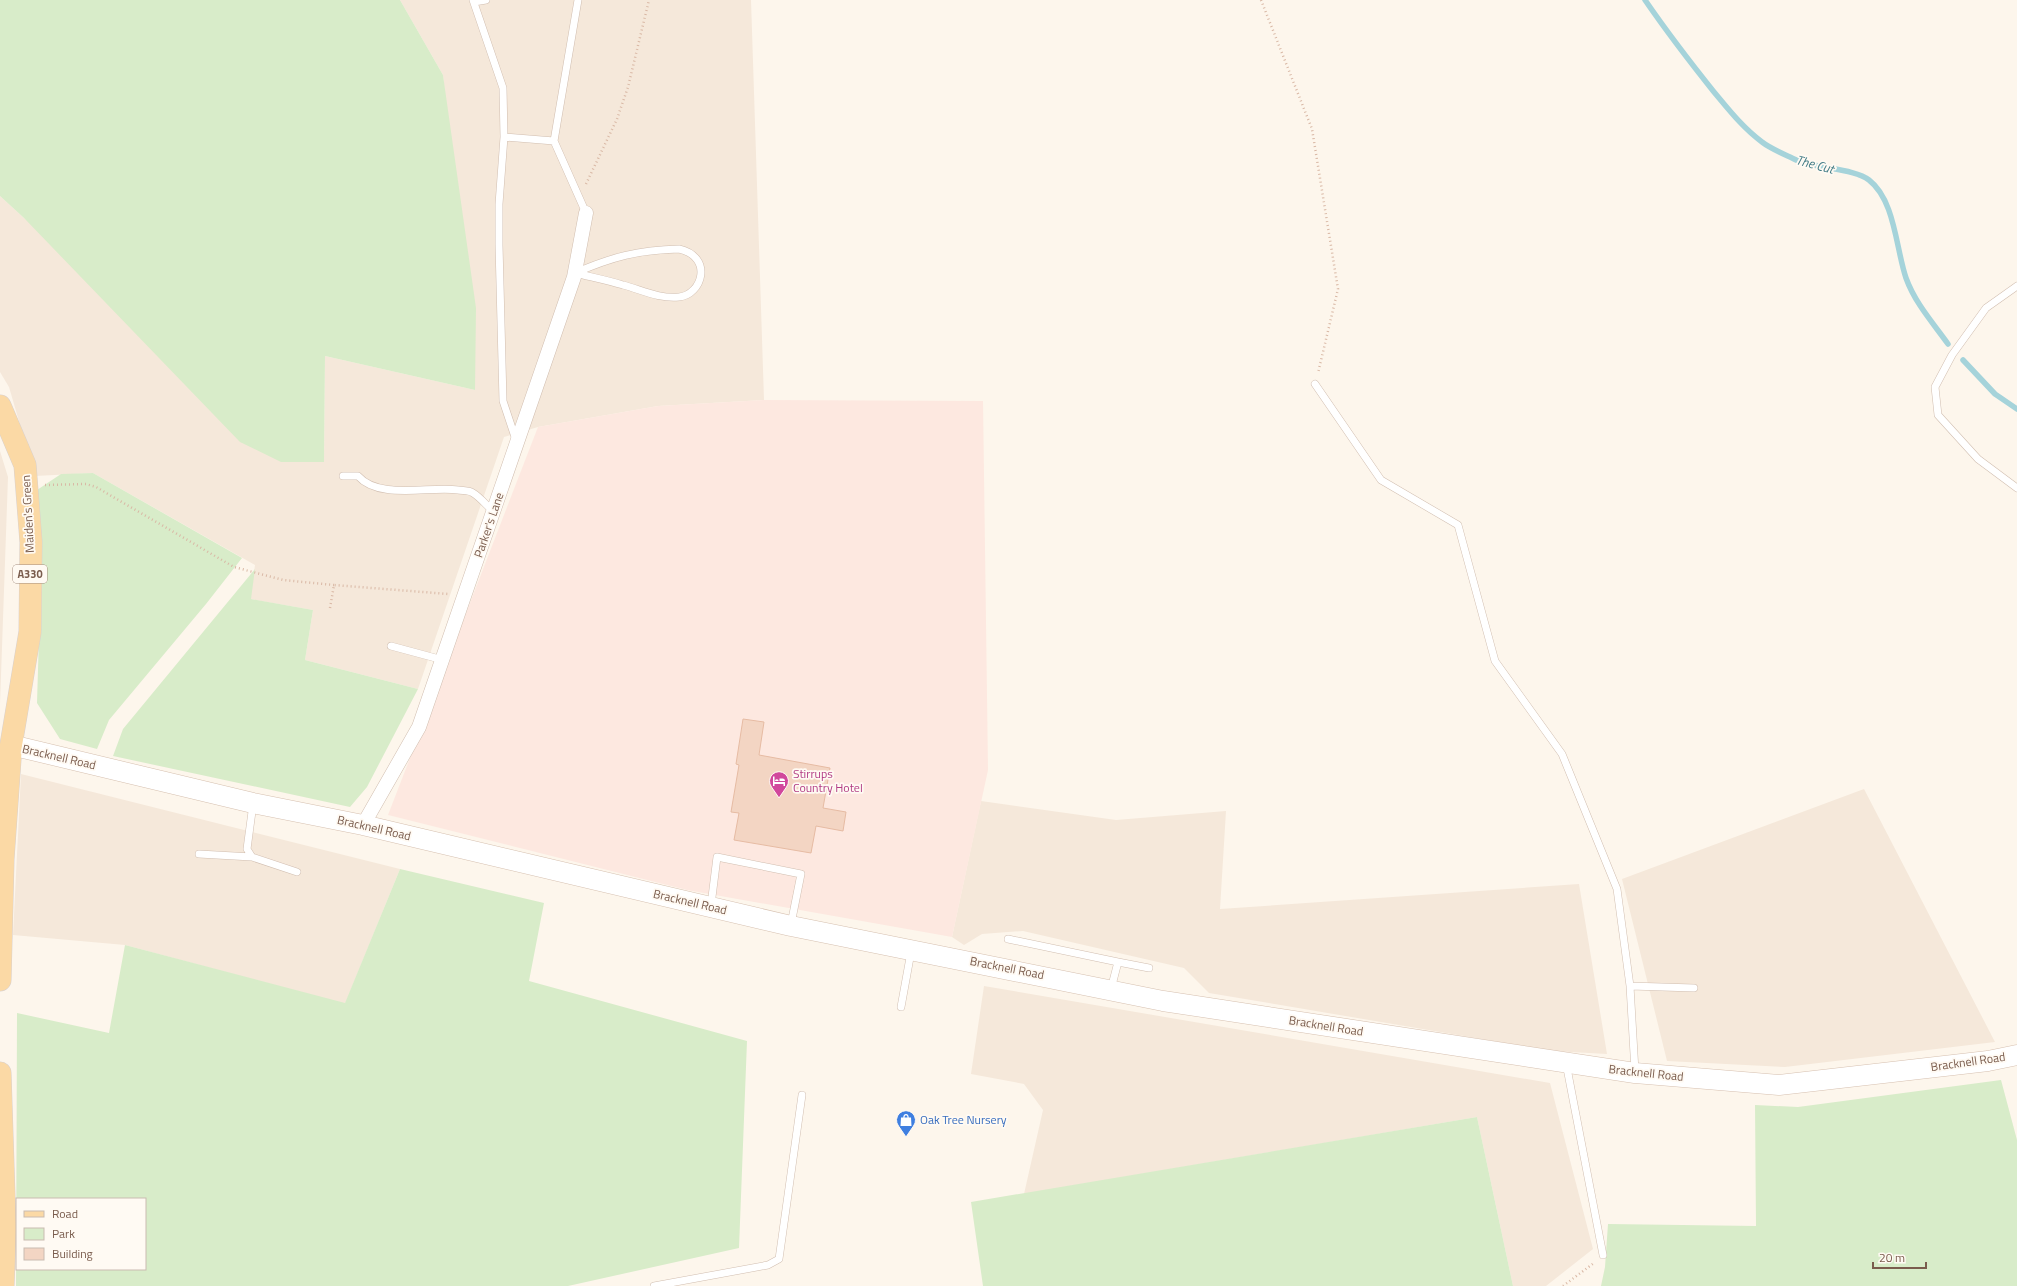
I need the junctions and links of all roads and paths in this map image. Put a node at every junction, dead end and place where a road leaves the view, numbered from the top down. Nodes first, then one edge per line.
1 (486, 0) edge
2 (578, 0) edge
3 (648, 0) edge
4 (1261, 0) edge
5 (474, 1) edge
6 (504, 137) junction
7 (554, 141) junction
8 (579, 197) junction
9 (586, 213) joint
10 (574, 273) junction
11 (2017, 286) edge
12 (1315, 384) joint
13 (0, 406) edge
14 (517, 442) junction
15 (343, 476) dead end
16 (26, 485) junction
17 (2017, 488) edge
18 (493, 512) junction
19 (334, 585) junction
20 (464, 596) junction
21 (330, 608) dead end
22 (391, 646) dead end
23 (443, 660) junction
24 (11, 746) junction
25 (253, 804) junction
26 (363, 825) junction
27 (199, 854) dead end
28 (252, 857) junction
29 (297, 872) dead end
30 (710, 907) junction
31 (791, 926) junction
32 (1008, 939) dead end
33 (912, 949) junction
34 (1118, 962) junction
35 (1149, 968) dead end
36 (0, 980) edge
37 (1630, 986) junction
38 (1694, 988) dead end
39 (1111, 989) junction
40 (901, 1007) dead end
41 (2017, 1055) edge
42 (1566, 1063) junction
43 (0, 1073) edge
44 (1635, 1073) junction
45 (802, 1095) dead end
46 (2, 1246) edge
47 (1604, 1255) joint
48 (3, 1286) edge
49 (654, 1286) edge
50 (1563, 1286) edge

1 - 5 lane
2 - 7 lane
3 - 8 path
4 - 12 path
5 - 6 lane
6 - 7 lane
6 - 14 lane
7 - 8 lane
8 - 9 lane
9 - 10 street, Parker's Lane
10 - 10 lane
10 - 14 street, Parker's Lane
11 - 17 lane
12 - 37 lane
13 - 16 main road, Maiden's Green / A330
14 - 18 street, Parker's Lane
15 - 18 lane
16 - 19 path
16 - 24 main road, Maiden's Green / A330
18 - 20 street, Parker's Lane
19 - 20 path
19 - 21 path
20 - 23 street, Parker's Lane
22 - 23 lane
23 - 26 street, Parker's Lane
24 - 25 main road, Bracknell Road
24 - 36 main road, A330
25 - 26 main road, Bracknell Road
25 - 28 lane
26 - 30 main road, Bracknell Road
27 - 28 lane
28 - 29 lane
30 - 31 main road, Bracknell Road
30 - 31 lane
31 - 33 main road, Bracknell Road
32 - 34 lane
33 - 39 main road, Bracknell Road
33 - 40 lane
34 - 35 lane
34 - 39 lane
37 - 38 lane
37 - 44 lane
39 - 42 main road, Bracknell Road
41 - 44 main road, Bracknell Road
42 - 44 main road, Bracknell Road
42 - 47 lane
43 - 46 main road
45 - 49 lane
46 - 48 main road
47 - 50 path

